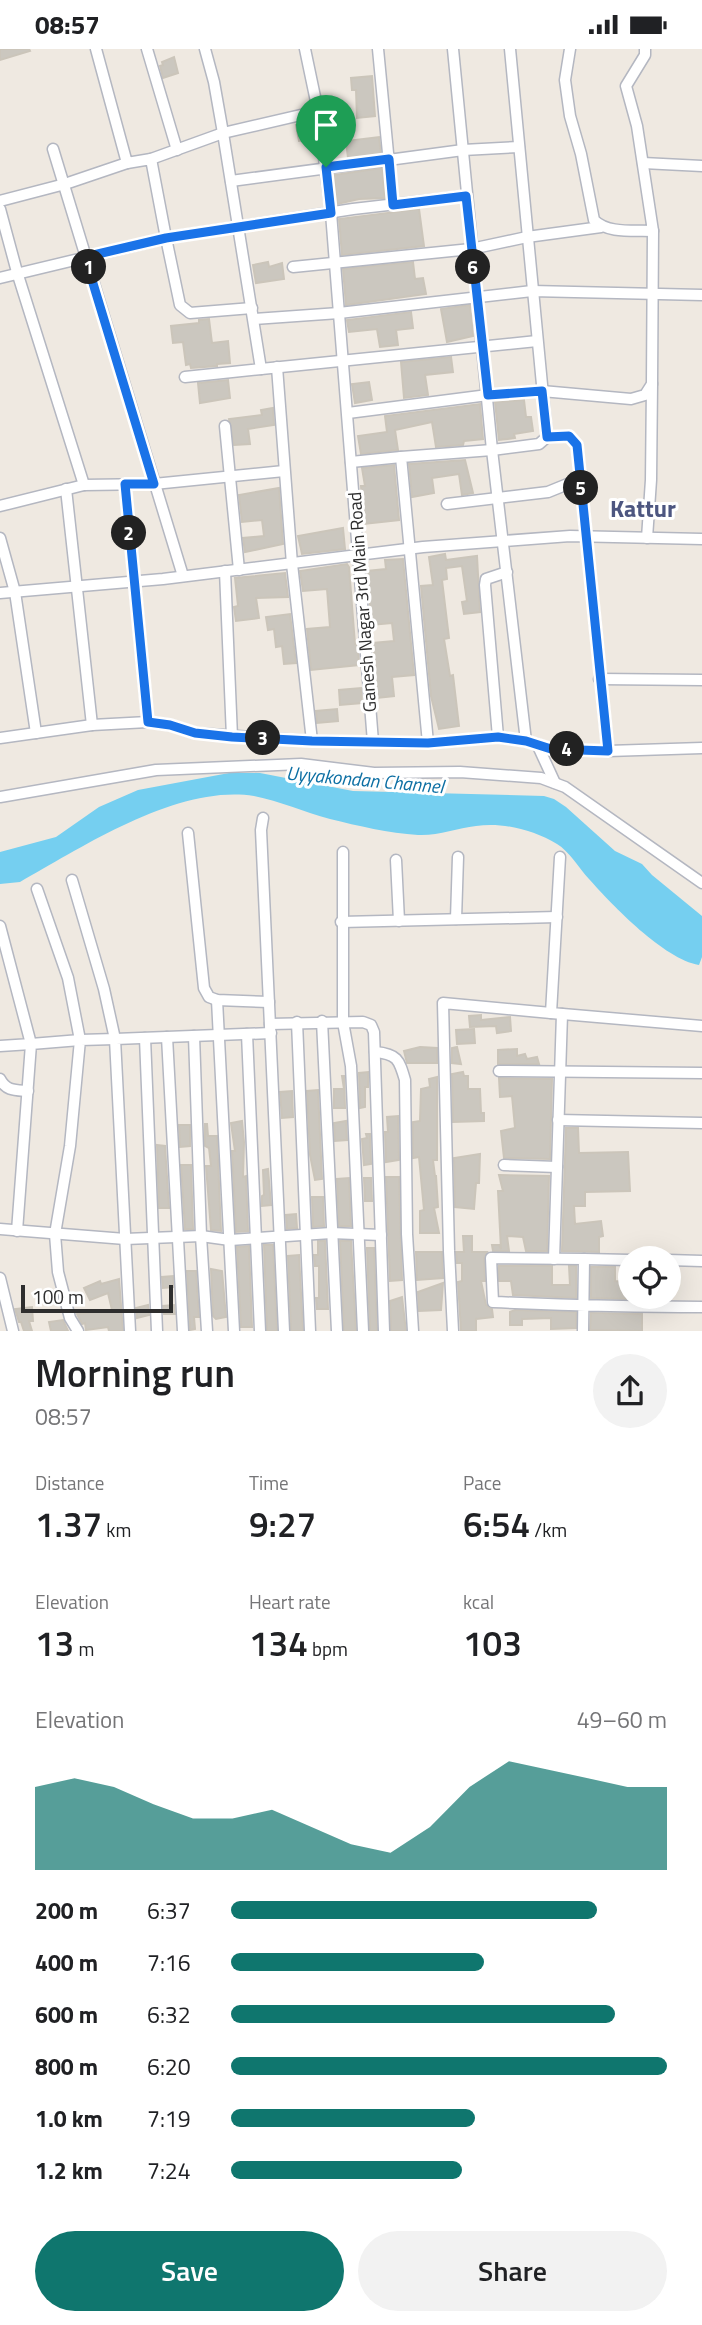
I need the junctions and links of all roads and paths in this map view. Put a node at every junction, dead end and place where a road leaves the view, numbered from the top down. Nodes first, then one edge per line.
1 (96, 49) edge
2 (147, 49) edge
3 (205, 49) edge
4 (305, 49) edge
5 (378, 49) edge
6 (453, 49) edge
7 (510, 49) edge
8 (570, 49) edge
9 (645, 49) edge
10 (318, 111) junction
11 (223, 133) junction
12 (519, 147) junction
13 (53, 149) dead end
14 (463, 150) junction
15 (177, 151) junction
16 (151, 159) junction
17 (389, 159) junction
18 (127, 163) junction
19 (643, 163) junction
20 (702, 166) edge
21 (326, 167) junction
22 (231, 181) junction
23 (65, 184) junction
24 (466, 196) junction
25 (0, 201) edge
26 (393, 205) junction
27 (0, 209) edge
28 (331, 213) junction
29 (240, 227) junction
30 (601, 227) junction
31 (653, 231) junction
32 (527, 237) junction
33 (166, 238) junction
34 (471, 249) junction
35 (85, 257) junction
36 (335, 262) junction
37 (293, 267) dead end
38 (17, 272) junction
39 (0, 278) edge
40 (532, 291) junction
41 (654, 294) junction
42 (702, 295) edge
43 (476, 297) junction
44 (252, 308) junction
45 (339, 313) junction
46 (254, 319) junction
47 (537, 341) junction
48 (481, 346) junction
49 (343, 361) junction
50 (277, 367) junction
51 (261, 369) junction
52 (185, 377) dead end
53 (652, 384) junction
54 (542, 391) junction
55 (488, 395) junction
56 (348, 413) junction
57 (225, 426) dead end
58 (547, 437) junction
59 (492, 450) junction
60 (401, 457) junction
61 (351, 462) junction
62 (284, 471) junction
63 (229, 476) junction
64 (580, 479) junction
65 (125, 484) junction
66 (154, 484) junction
67 (84, 485) junction
68 (66, 489) junction
69 (498, 499) junction
70 (447, 504) dead end
71 (0, 506) edge
72 (585, 537) junction
73 (0, 538) edge
74 (647, 538) junction
75 (702, 539) edge
76 (503, 541) junction
77 (409, 549) junction
78 (357, 556) junction
79 (292, 564) junction
80 (239, 570) junction
81 (225, 571) junction
82 (507, 572) junction
83 (183, 576) junction
84 (133, 582) junction
85 (76, 585) junction
86 (15, 591) junction
87 (0, 593) edge
88 (599, 679) junction
89 (702, 680) edge
90 (148, 722) junction
91 (92, 725) junction
92 (36, 733) junction
93 (232, 737) junction
94 (498, 737) junction
95 (0, 738) edge
96 (312, 741) junction
97 (526, 741) junction
98 (373, 742) junction
99 (428, 743) junction
100 (537, 744) junction
101 (702, 748) edge
102 (608, 751) junction
103 (555, 783) junction
104 (0, 797) edge
105 (263, 818) dead end
106 (188, 833) dead end
107 (343, 852) dead end
108 (458, 857) dead end
109 (560, 857) dead end
110 (396, 860) dead end
111 (72, 880) dead end
112 (702, 883) edge
113 (37, 889) dead end
114 (557, 917) junction
115 (456, 919) junction
116 (399, 921) junction
117 (341, 922) junction
118 (0, 926) edge
119 (217, 1000) junction
120 (269, 1002) junction
121 (556, 1014) junction
122 (322, 1021) junction
123 (297, 1022) junction
124 (343, 1022) junction
125 (702, 1026) edge
126 (270, 1028) junction
127 (247, 1034) junction
128 (219, 1035) junction
129 (194, 1036) junction
130 (167, 1037) junction
131 (145, 1038) junction
132 (115, 1039) junction
133 (80, 1040) junction
134 (32, 1044) junction
135 (0, 1046) edge
136 (375, 1052) junction
137 (499, 1070) dead end
138 (559, 1070) junction
139 (702, 1073) edge
140 (0, 1079) edge
141 (28, 1091) junction
142 (558, 1120) junction
143 (702, 1123) edge
144 (504, 1165) dead end
145 (557, 1167) junction
146 (0, 1229) edge
147 (17, 1231) junction
148 (331, 1233) junction
149 (55, 1234) junction
150 (358, 1234) junction
151 (305, 1235) junction
152 (381, 1235) junction
153 (201, 1236) junction
154 (279, 1236) junction
155 (178, 1237) junction
156 (256, 1237) junction
157 (153, 1238) junction
158 (125, 1239) junction
159 (230, 1240) junction
160 (554, 1259) junction
161 (584, 1259) junction
162 (618, 1260) edge
163 (681, 1261) edge
164 (702, 1261) edge
165 (0, 1278) edge
166 (585, 1306) junction
167 (702, 1307) edge
168 (13, 1331) edge
169 (78, 1331) edge
170 (130, 1331) edge
171 (157, 1331) edge
172 (183, 1331) edge
173 (207, 1331) edge
174 (234, 1331) edge
175 (260, 1331) edge
176 (284, 1331) edge
177 (310, 1331) edge
178 (337, 1331) edge
179 (363, 1331) edge
180 (384, 1331) edge
181 (413, 1331) edge
182 (453, 1331) edge
183 (583, 1331) edge

1 - 18 street
2 - 15 street
3 - 11 street
4 - 10 street, Ganesh Nagar 3rd Main Road
5 - 17 street
6 - 14 street
7 - 12 street
8 - 30 street
9 - 19 street
10 - 11 street
10 - 21 street, Ganesh Nagar 3rd Main Road
11 - 15 street
11 - 22 street
12 - 14 street
12 - 32 street
13 - 23 street
14 - 17 street
14 - 24 street
15 - 16 street
16 - 18 street
16 - 33 street
17 - 21 street
17 - 26 street
18 - 23 street
19 - 20 street
19 - 31 street
21 - 22 street
21 - 28 street, Ganesh Nagar 3rd Main Road
22 - 29 street
23 - 25 street
23 - 35 street
24 - 26 street
24 - 34 street
26 - 28 street
27 - 38 street
28 - 29 street
28 - 36 street, Ganesh Nagar 3rd Main Road
29 - 33 street
29 - 44 street
30 - 31 street
30 - 32 street
31 - 41 street
32 - 34 street
32 - 40 street
33 - 35 street
33 - 44 street
34 - 36 street
34 - 43 street
35 - 38 street
35 - 66 street
36 - 37 street
36 - 45 street, Ganesh Nagar 3rd Main Road
38 - 39 street
38 - 67 street
40 - 41 street
40 - 43 street
40 - 47 street
41 - 42 street
41 - 53 street
43 - 45 street
43 - 48 street
44 - 46 street
45 - 46 street
45 - 49 street, Ganesh Nagar 3rd Main Road
46 - 51 street
47 - 48 street
47 - 54 street
48 - 49 street
48 - 55 street
49 - 50 street
49 - 56 street, Ganesh Nagar 3rd Main Road
50 - 51 street
50 - 62 street
51 - 52 street
53 - 54 street
53 - 74 street
54 - 55 street
54 - 58 street
55 - 56 street
55 - 59 street
56 - 61 street, Ganesh Nagar 3rd Main Road
57 - 63 street
58 - 59 street
58 - 64 street
59 - 60 street
59 - 69 street
60 - 61 street
60 - 77 street
61 - 78 street, Ganesh Nagar 3rd Main Road
62 - 63 street
62 - 79 street
63 - 66 street
63 - 80 street
64 - 69 street
64 - 72 street
65 - 66 street
65 - 67 street
65 - 84 street
66 - 83 street
67 - 68 street
68 - 71 street
68 - 85 street
69 - 70 street
69 - 76 street
72 - 74 street
72 - 76 street
72 - 88 street
73 - 86 street
74 - 75 street
76 - 77 street
76 - 82 street
77 - 78 street
77 - 99 street
78 - 79 street
78 - 98 street, Ganesh Nagar 3rd Main Road
79 - 80 street
79 - 96 street
80 - 81 street
81 - 83 street
81 - 93 street
82 - 94 street
82 - 97 street
83 - 84 street
84 - 85 street
84 - 90 street
85 - 86 street
85 - 91 street
86 - 87 street
86 - 92 street
88 - 89 street
88 - 102 street
90 - 91 street
90 - 93 street
91 - 92 street
92 - 95 street
93 - 96 street
94 - 97 street
94 - 99 street
96 - 98 street
97 - 100 street
98 - 99 street
100 - 102 street
100 - 103 street
101 - 102 street
103 - 104 street
103 - 112 street
105 - 120 street
106 - 119 street
107 - 117 street
108 - 115 street
109 - 114 street
110 - 116 street
111 - 132 street
113 - 133 street
114 - 115 street
114 - 121 street
115 - 116 street
116 - 117 street
117 - 124 street
118 - 134 street
119 - 120 street
119 - 128 street
120 - 126 street
121 - 125 street
121 - 138 street
121 - 182 street
122 - 123 street
122 - 124 street
122 - 148 street
123 - 126 street
123 - 151 street
124 - 136 street
124 - 150 street
126 - 127 street
126 - 154 street
127 - 128 street
127 - 156 street
128 - 129 street
128 - 159 street
129 - 130 street
129 - 153 street
130 - 131 street
130 - 155 street
131 - 132 street
131 - 157 street
132 - 133 street
132 - 158 street
133 - 134 street
133 - 149 street
134 - 135 street
134 - 141 street
136 - 152 street
136 - 181 street
137 - 138 street
138 - 139 street
138 - 142 street
140 - 141 street
141 - 147 street
142 - 143 street
142 - 145 street
144 - 145 street
145 - 160 street
146 - 147 street
147 - 149 street
148 - 150 street
148 - 151 street
148 - 178 street
149 - 158 street
149 - 169 street
150 - 152 street
150 - 179 street
151 - 154 street
151 - 177 street
152 - 180 street
153 - 155 street
153 - 159 street
153 - 173 street
154 - 156 street
154 - 176 street
155 - 157 street
155 - 172 street
156 - 159 street
156 - 175 street
157 - 158 street
157 - 171 street
158 - 170 street
159 - 174 street
160 - 161 street
160 - 166 street
161 - 162 street
161 - 166 street
163 - 164 street
165 - 168 street
166 - 167 street
166 - 183 street

